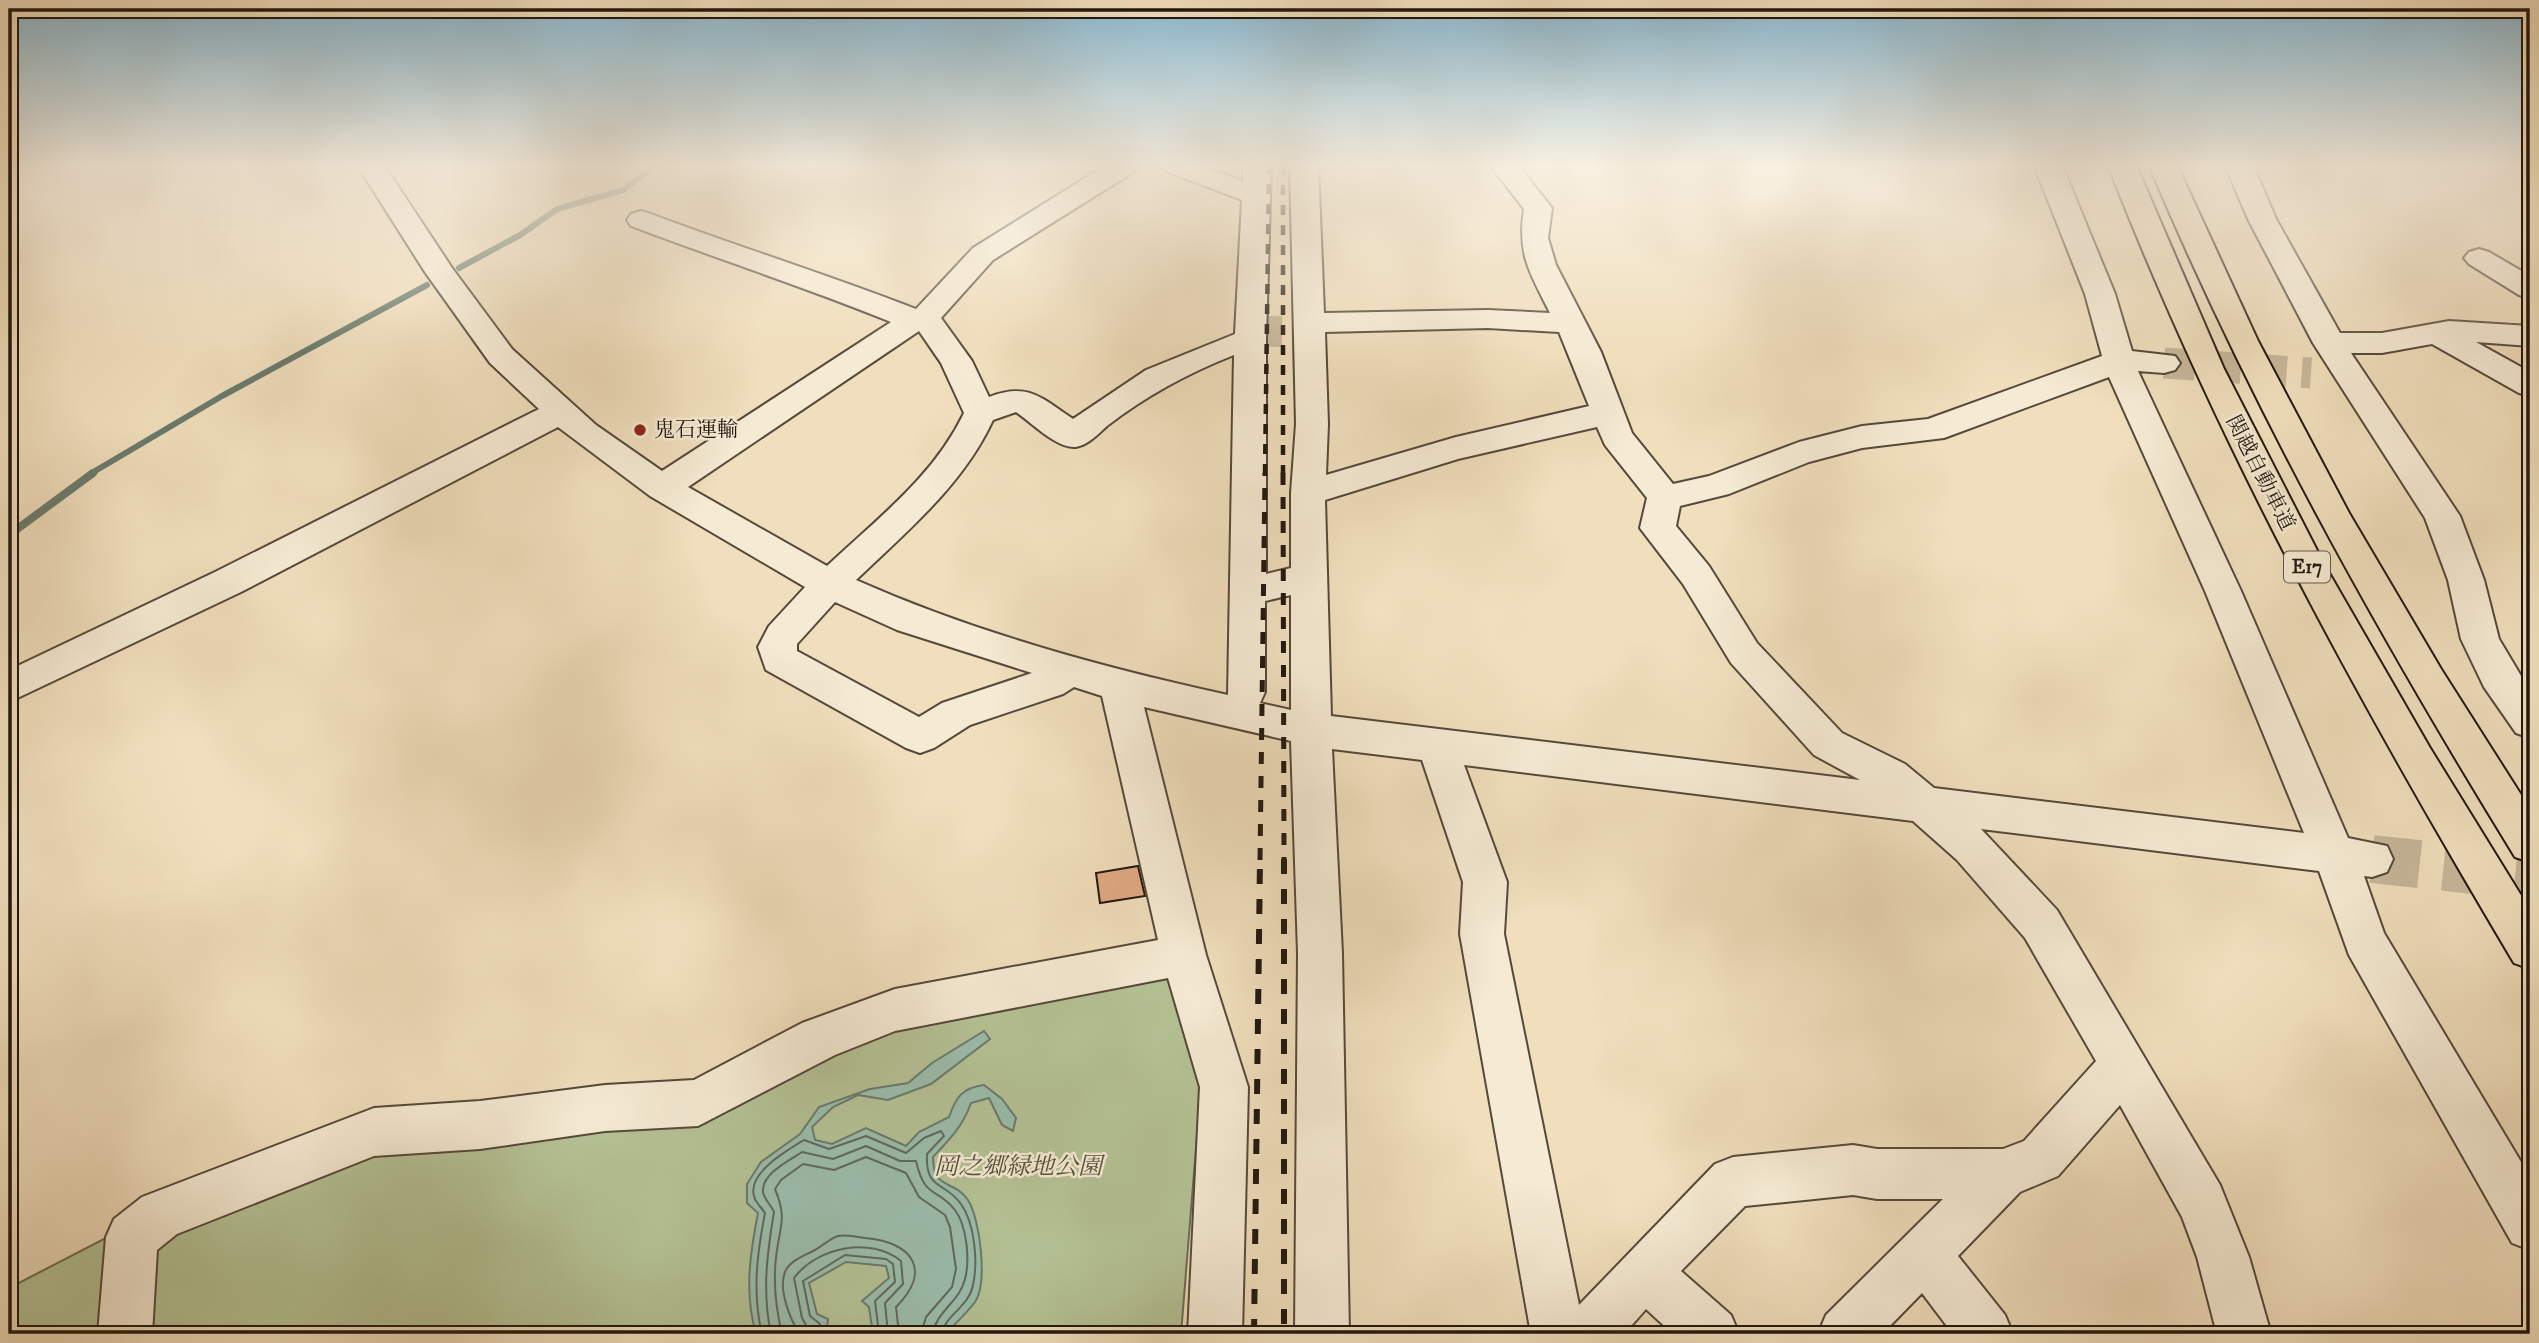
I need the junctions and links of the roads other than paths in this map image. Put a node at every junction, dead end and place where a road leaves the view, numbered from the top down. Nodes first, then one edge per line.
1 (411, 228) edge
2 (660, 228) edge
3 (1025, 228) edge
4 (1254, 228) edge
5 (1306, 228) edge
6 (1535, 228) edge
7 (2076, 228) edge
8 (2148, 228) edge
9 (2189, 228) edge
10 (2267, 228) edge
11 (2479, 258) dead end
12 (2530, 289) edge
13 (920, 319) junction
14 (1569, 321) junction
15 (1309, 323) junction
16 (2436, 333) junction
17 (2529, 337) edge
18 (1250, 339) junction
19 (2329, 343) junction
20 (2164, 363) tunnel mouth
21 (2120, 364) junction
22 (2311, 373) tunnel mouth
23 (2348, 375) junction
24 (2530, 386) edge
25 (560, 412) junction
26 (980, 413) junction
27 (1606, 414) junction
28 (662, 488) junction
29 (1308, 493) junction
30 (1664, 498) junction
31 (1310, 577) junction
32 (830, 584) junction
33 (1247, 592) junction
34 (1071, 670) junction
35 (1119, 686) junction
36 (9, 687) edge
37 (1246, 692) dead end
38 (2530, 722) edge
39 (1311, 730) junction
40 (1437, 746) junction
41 (1919, 803) junction
42 (2530, 844) edge
43 (2353, 857) junction
44 (2530, 949) edge
45 (1184, 955) junction
46 (2124, 1065) junction
47 (2003, 1174) junction
48 (2530, 1225) edge
49 (1925, 1256) junction
50 (1644, 1272) junction
51 (125, 1334) edge
52 (1215, 1334) edge
53 (1322, 1334) edge
54 (1558, 1334) edge
55 (1589, 1334) edge
56 (1712, 1334) edge
57 (1844, 1334) edge
58 (1986, 1334) edge
59 (2244, 1334) edge

1 - 25 street
2 - 13 street
3 - 13 street
4 - 18 street
5 - 15 street
6 - 14 street
7 - 21 street
8 - 44 highway, 関越自動車道 / E17
9 - 42 highway, 関越自動車道 / E17
10 - 19 street
11 - 12 street
13 - 26 street
13 - 28 street
14 - 15 street
14 - 27 street
15 - 29 street
16 - 17 street
16 - 19 street
16 - 24 street
18 - 26 street
18 - 33 street
19 - 23 street
20 - 21 street
21 - 30 street
21 - 43 street
22 - 23 street
23 - 38 street
25 - 28 street
25 - 36 street
26 - 32 street
27 - 29 street
27 - 30 street
28 - 32 street
29 - 31 street
30 - 41 street
31 - 33 street
31 - 39 street
32 - 34 street
32 - 34 street
33 - 37 street
34 - 35 street
35 - 39 street
35 - 45 street
39 - 40 street
39 - 53 street
40 - 41 street
40 - 54 street
41 - 43 street
41 - 46 street
43 - 48 street
45 - 51 street
45 - 52 street
46 - 47 street
46 - 59 street
47 - 49 street
47 - 50 street
49 - 57 street
49 - 58 street
50 - 55 street
50 - 56 street

